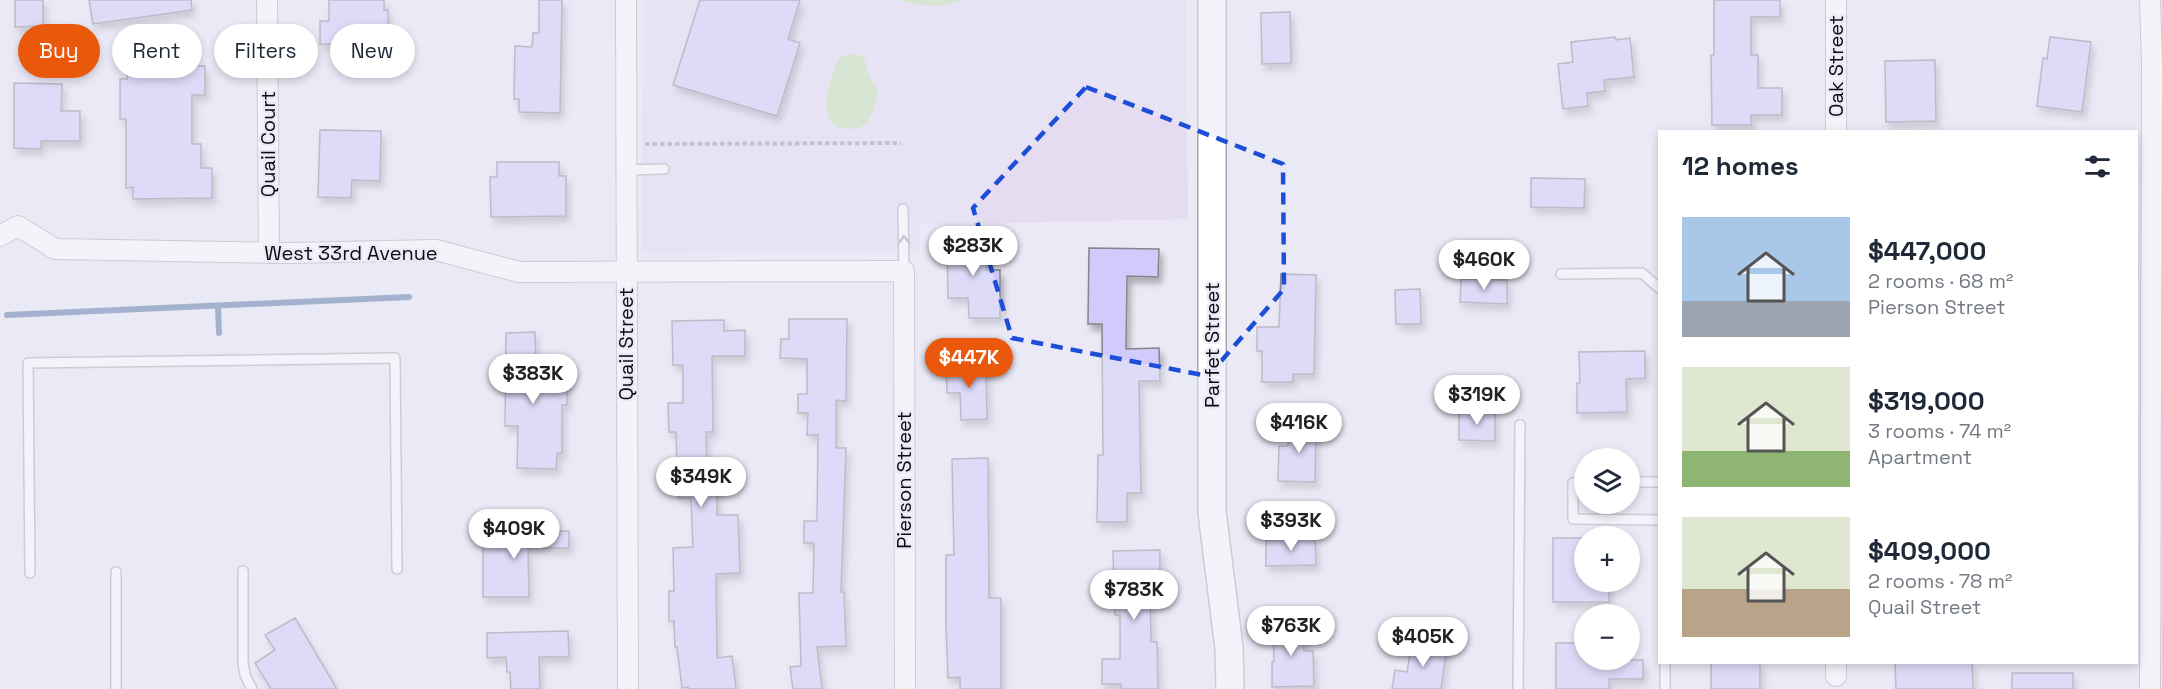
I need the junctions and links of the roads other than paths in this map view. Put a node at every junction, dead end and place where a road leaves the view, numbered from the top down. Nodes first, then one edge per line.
1 (267, 0) edge
2 (626, 0) edge
3 (1212, 0) edge
4 (1836, 0) edge
5 (2150, 0) edge
6 (2157, 67) edge
7 (1836, 130) edge
8 (664, 169) dead end
9 (626, 170) junction
10 (903, 210) dead end
11 (0, 237) edge
12 (269, 253) junction
13 (904, 271) junction
14 (626, 272) junction
15 (1561, 274) dead end
16 (1658, 287) edge
17 (1520, 424) dead end
18 (1640, 482) edge
19 (1658, 482) edge
20 (1574, 483) edge
21 (1658, 520) edge
22 (2143, 547) edge
23 (397, 569) dead end
24 (243, 571) dead end
25 (116, 572) dead end
26 (30, 573) dead end
27 (1665, 664) edge
28 (116, 689) edge
29 (252, 689) edge
30 (627, 689) edge
31 (905, 689) edge
32 (1230, 689) edge
33 (1518, 689) edge
34 (1665, 689) edge
35 (2150, 689) edge

1 - 12 street, Quail Court
2 - 9 street, Quail Street
3 - 32 street, Parfet Street
4 - 7 street, Oak Street
5 - 6 street
6 - 22 street
8 - 9 lane
9 - 14 street, Quail Street
13 -> 10 lane
11 - 12 street, West 33rd Avenue
12 - 14 street, West 33rd Avenue
13 - 14 street, West 33rd Avenue
13 - 31 street, Pierson Street
14 - 30 street, Quail Street
15 - 16 lane
17 - 33 lane
18 - 19 lane
20 - 21 lane
22 - 35 street
23 - 26 lane
24 - 29 lane
25 - 28 lane
27 - 34 lane

